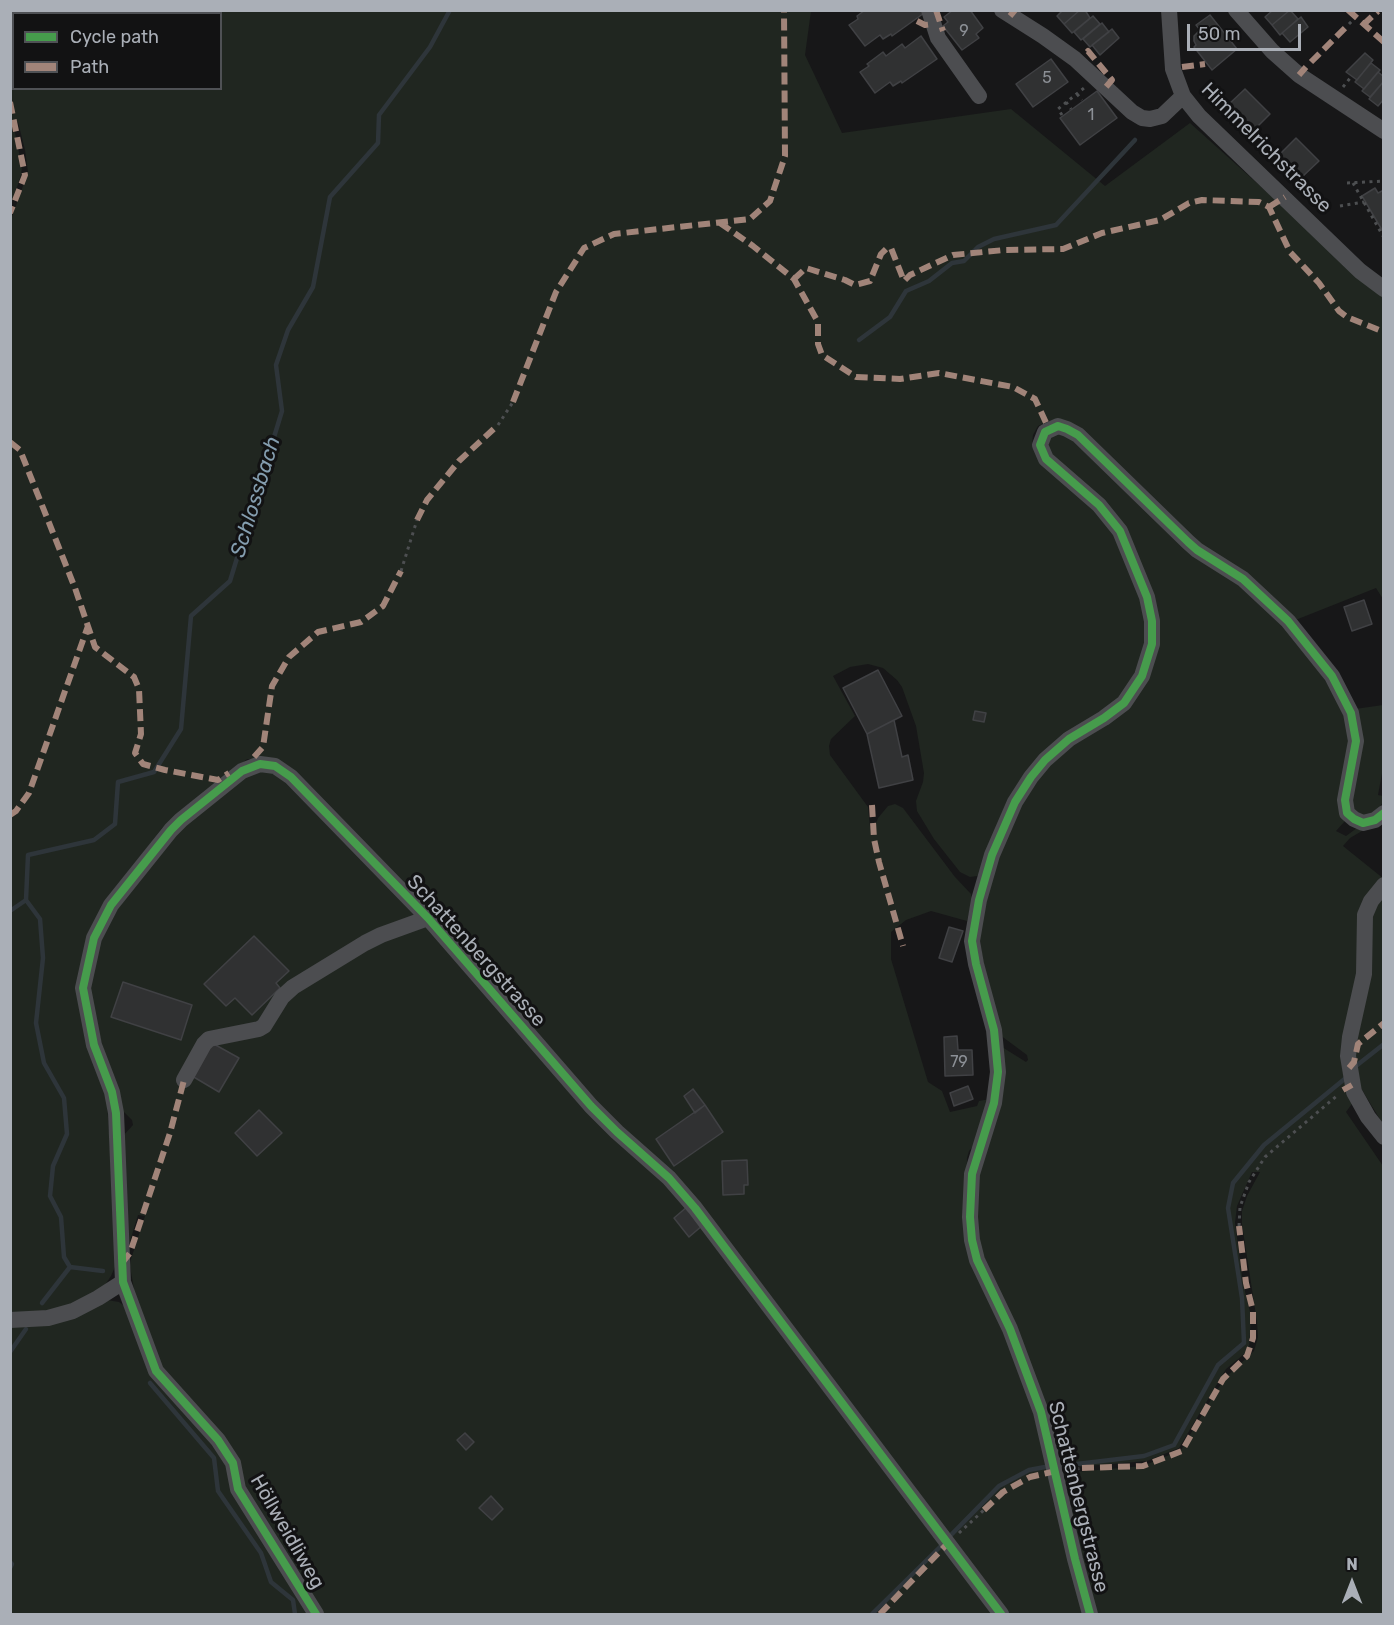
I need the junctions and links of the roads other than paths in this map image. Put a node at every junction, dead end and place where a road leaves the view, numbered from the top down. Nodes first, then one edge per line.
1 (929, 10) edge
2 (1002, 10) edge
3 (1170, 10) edge
4 (1236, 10) edge
5 (979, 96) dead end
6 (1183, 96) junction
7 (1383, 131) edge
8 (1383, 289) edge
9 (1383, 813) edge
10 (1383, 885) edge
11 (428, 918) junction
12 (184, 1080) dead end
13 (1383, 1137) edge
14 (123, 1282) junction
15 (10, 1320) edge
16 (316, 1614) edge
17 (1001, 1614) edge
18 (1090, 1614) edge

1 - 5 street
2 - 6 street
3 - 6 street, Himmelrichstrasse
4 - 7 street
6 - 8 street, Himmelrichstrasse
9 - 18 street, Schattenbergstrasse
10 - 13 street
11 - 12 street
11 - 14 street, Schattenbergstrasse
11 - 17 street, Schattenbergstrasse
14 - 15 street
14 - 16 street, Höllweidliweg

